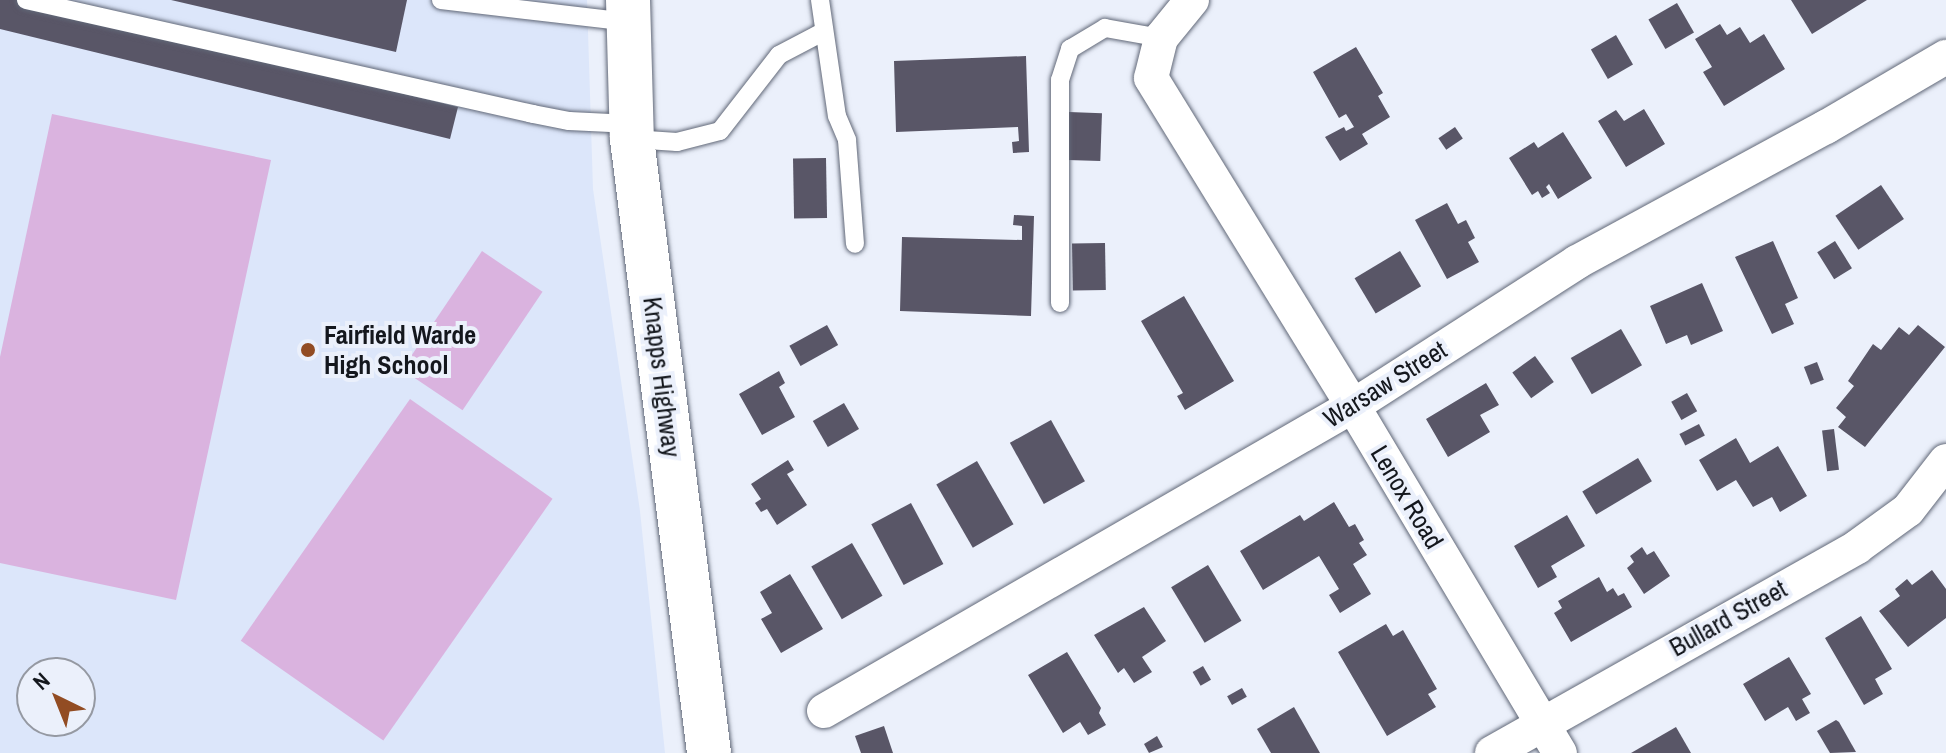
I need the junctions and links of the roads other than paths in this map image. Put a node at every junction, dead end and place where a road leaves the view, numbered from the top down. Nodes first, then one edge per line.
1 (26, 0) edge
2 (441, 0) edge
3 (820, 0) edge
4 (1192, 0) edge
5 (628, 11) edge
6 (823, 32) junction
7 (1161, 38) junction
8 (1946, 57) edge
9 (632, 132) junction
10 (855, 244) dead end
11 (1060, 303) dead end
12 (1353, 406) junction
13 (1946, 461) edge
14 (824, 711) dead end
15 (1542, 723) junction
16 (709, 753) edge
17 (1492, 753) edge
18 (1560, 753) edge

1 - 9 lane
2 - 5 lane
3 - 6 lane
4 - 7 street
5 - 9 street, Knapps Highway
6 - 9 lane
6 - 10 lane
7 - 11 lane
7 - 12 street, Lenox Road
8 - 12 street, Warsaw Street
9 - 16 street, Knapps Highway
12 - 14 street, Warsaw Street
12 - 15 street, Lenox Road
13 - 15 street, Bullard Street
15 - 17 street, Bullard Street
15 - 18 street, Lenox Road

